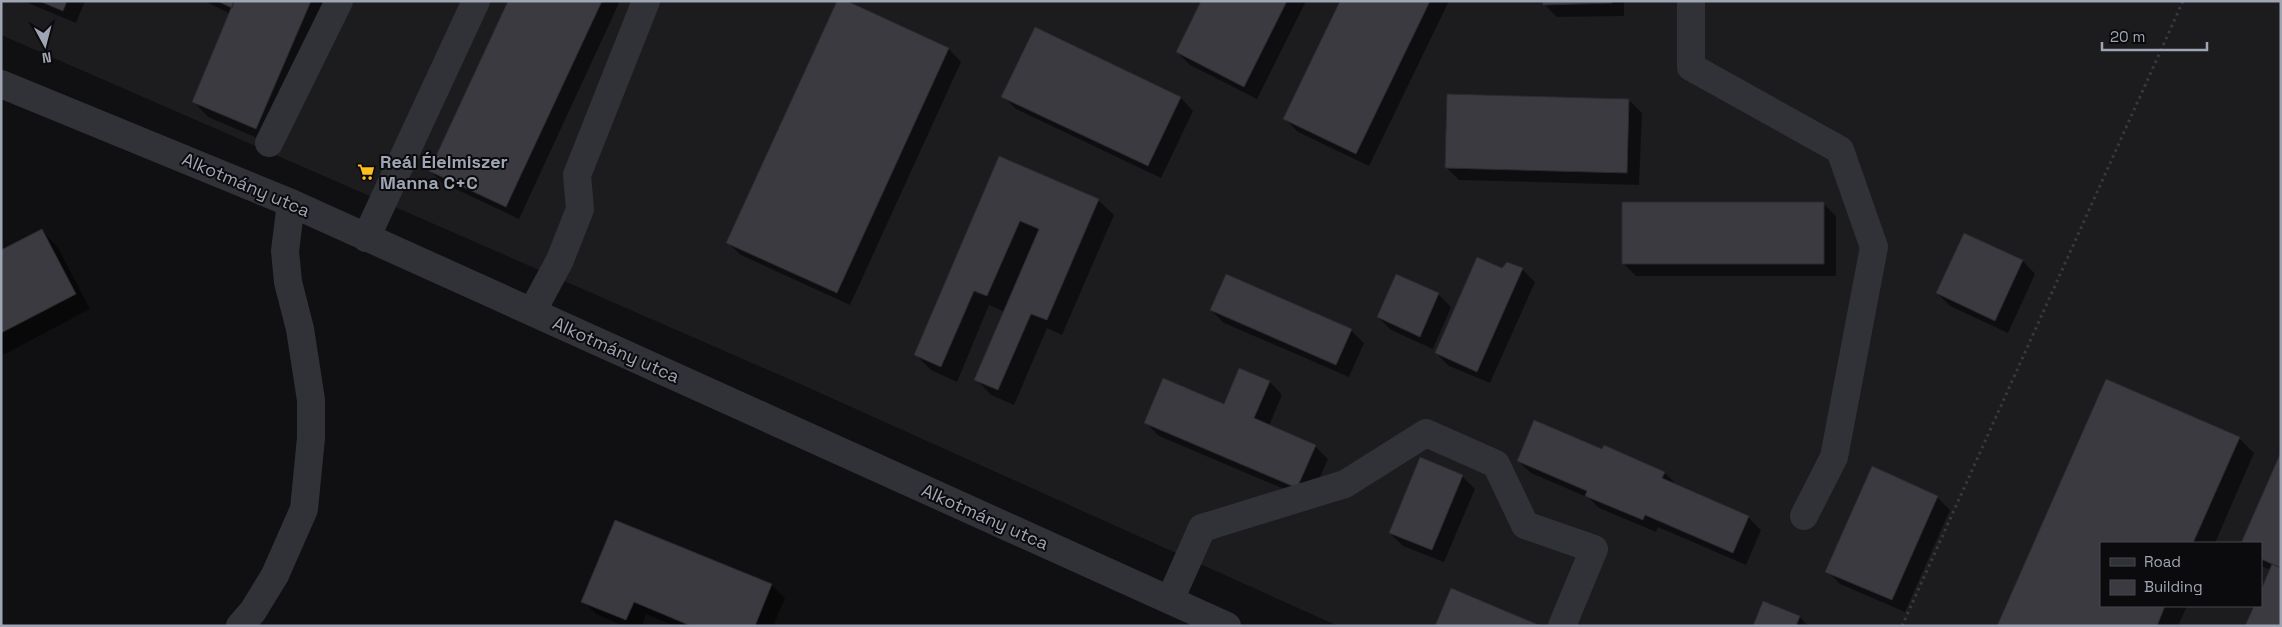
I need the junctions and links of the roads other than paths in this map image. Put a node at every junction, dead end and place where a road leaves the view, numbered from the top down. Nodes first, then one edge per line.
1 (339, 1) edge
2 (476, 1) edge
3 (646, 1) edge
4 (1691, 1) edge
5 (1, 84) edge
6 (269, 143) dead end
7 (291, 203) junction
8 (366, 238) junction
9 (532, 312) junction
10 (1804, 516) dead end
11 (1170, 600) junction
12 (240, 626) edge
13 (1227, 626) edge
14 (1562, 626) edge

1 - 6 street
2 - 8 street
3 - 9 street
4 - 10 street
5 - 7 street, Alkotmány utca
7 - 8 street, Alkotmány utca
7 - 12 street
8 - 9 street, Alkotmány utca
9 - 11 street, Alkotmány utca
11 - 13 street, Alkotmány utca
11 - 14 street

